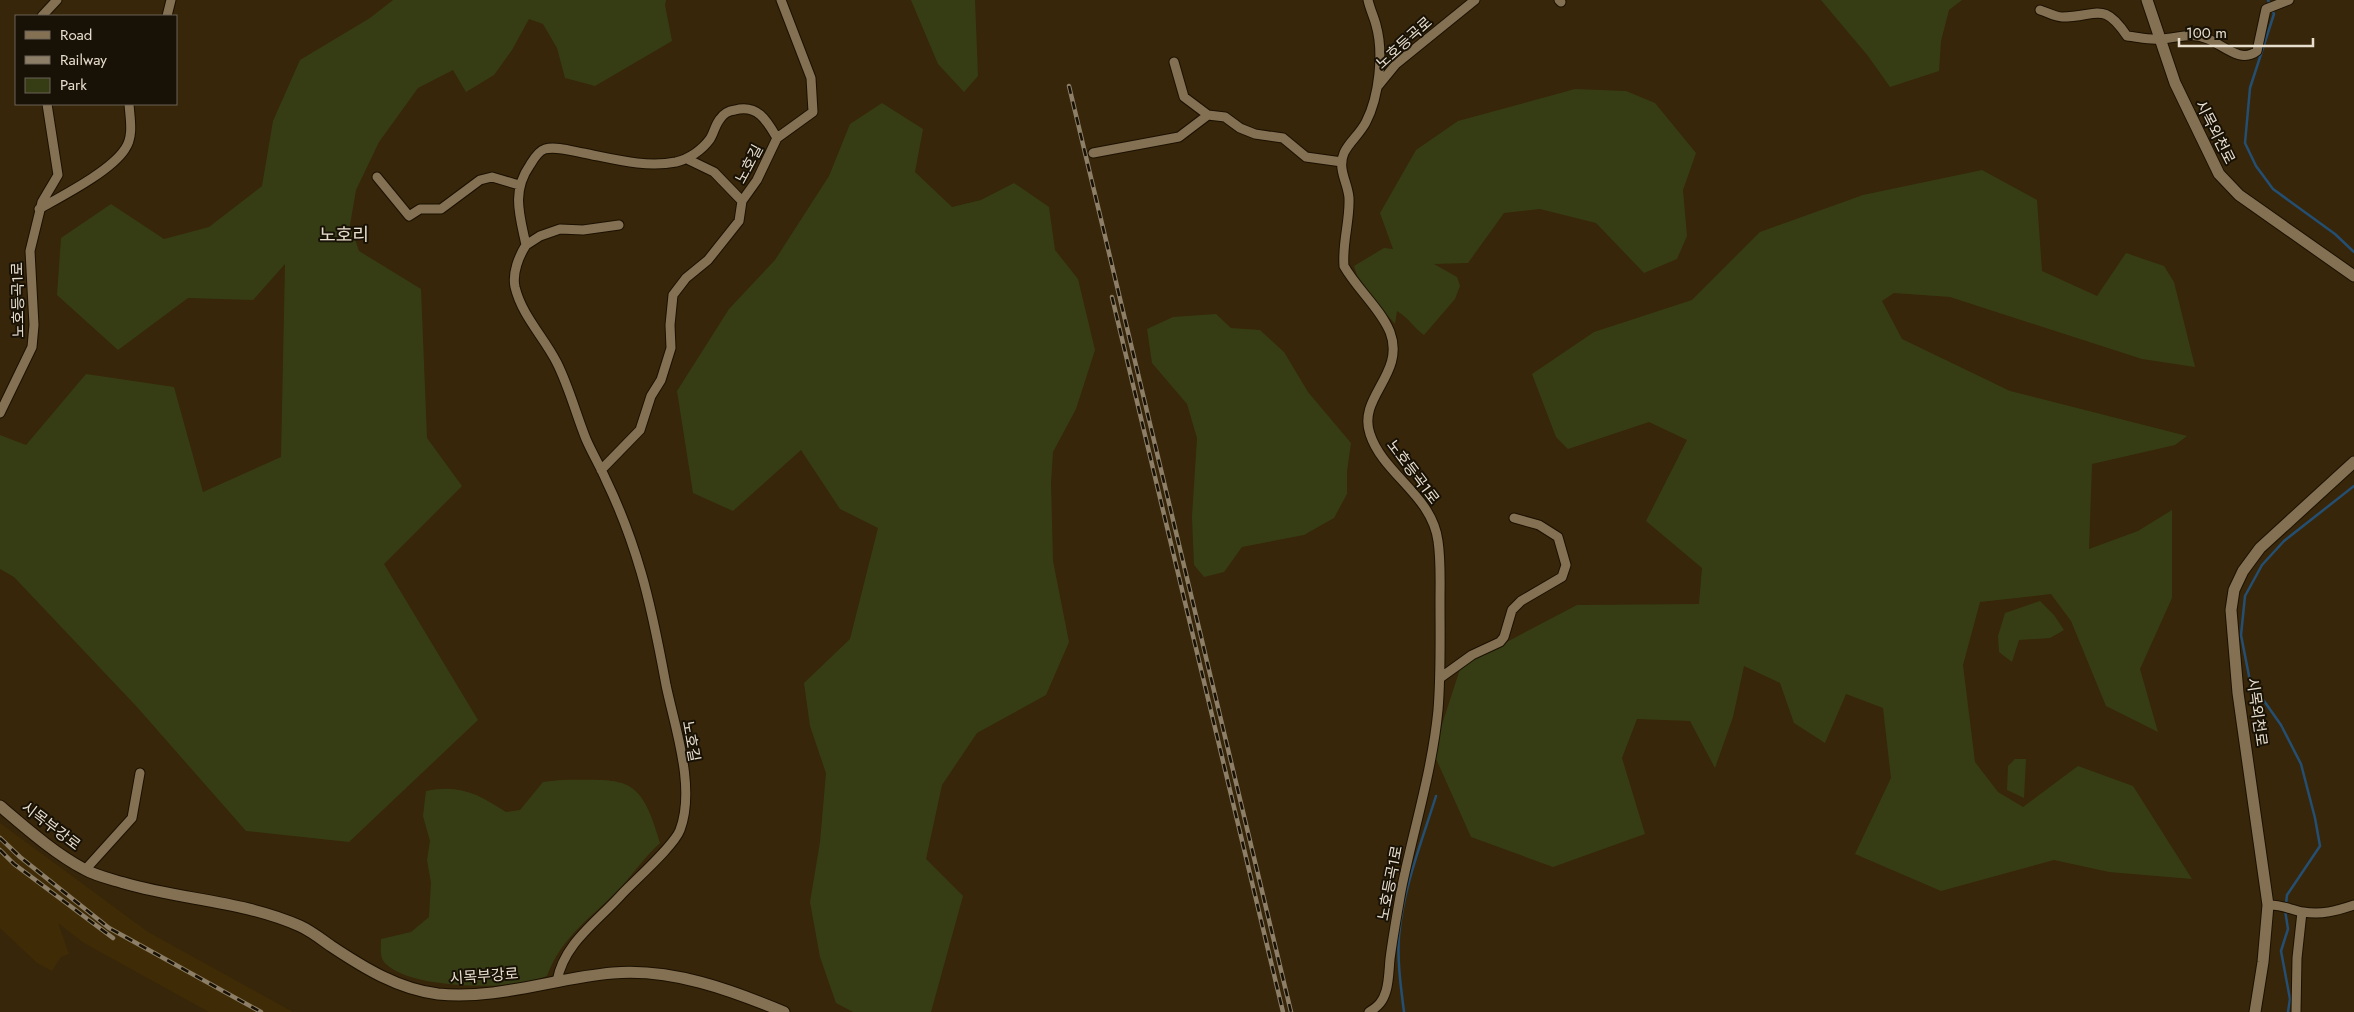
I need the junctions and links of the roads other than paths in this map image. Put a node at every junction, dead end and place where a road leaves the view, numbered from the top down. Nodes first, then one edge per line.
1 (57, 0) edge
2 (171, 0) edge
3 (781, 0) edge
4 (1368, 0) edge
5 (1475, 0) edge
6 (2147, 0) edge
7 (2288, 0) edge
8 (2040, 10) dead end
9 (43, 15) edge
10 (167, 15) edge
11 (2160, 40) junction
12 (1174, 62) dead end
13 (1376, 88) junction
14 (47, 105) edge
15 (129, 105) edge
16 (1208, 115) junction
17 (777, 138) junction
18 (1093, 153) dead end
19 (687, 159) junction
20 (1342, 162) junction
21 (377, 176) dead end
22 (519, 185) junction
23 (742, 200) junction
24 (39, 209) junction
25 (619, 225) dead end
26 (526, 245) junction
27 (2354, 276) edge
28 (0, 412) edge
29 (2354, 462) edge
30 (601, 470) junction
31 (1514, 518) dead end
32 (1440, 678) junction
33 (140, 773) dead end
34 (0, 806) edge
35 (85, 870) junction
36 (2273, 905) junction
37 (2354, 905) edge
38 (2302, 912) junction
39 (557, 981) junction
40 (784, 1012) edge
41 (1369, 1012) edge
42 (2254, 1012) edge
43 (2296, 1012) edge

1 - 9 street
2 - 10 street
3 - 17 street
4 - 13 street
5 - 13 street, 노호등곡로
6 - 11 street, 시목외천로
7 - 11 street
8 - 11 street
11 - 27 street, 시목외천로
12 - 16 street
13 - 20 street
14 - 24 street, 노호등곡1로
15 - 24 street
16 - 18 street
16 - 20 street
17 - 19 street, 노호길
17 - 23 street, 노호길
19 - 22 street, 노호길
19 - 23 street
20 - 32 street, 노호등곡1로
21 - 22 street
22 - 26 street, 노호길
23 - 30 street, 노호길
24 - 28 street, 노호등곡1로
25 - 26 street
26 - 30 street, 노호길
29 - 36 street, 시목외천로
30 - 39 street, 노호길
31 - 32 street
32 - 41 street, 노호등곡1로
33 - 35 street, 시목부강로
34 - 35 street, 시목부강로
35 - 39 street, 시목부강로
36 - 38 street
36 - 42 street, 시목외천로
37 - 38 street
38 - 43 street
39 - 40 street, 시목부강로

